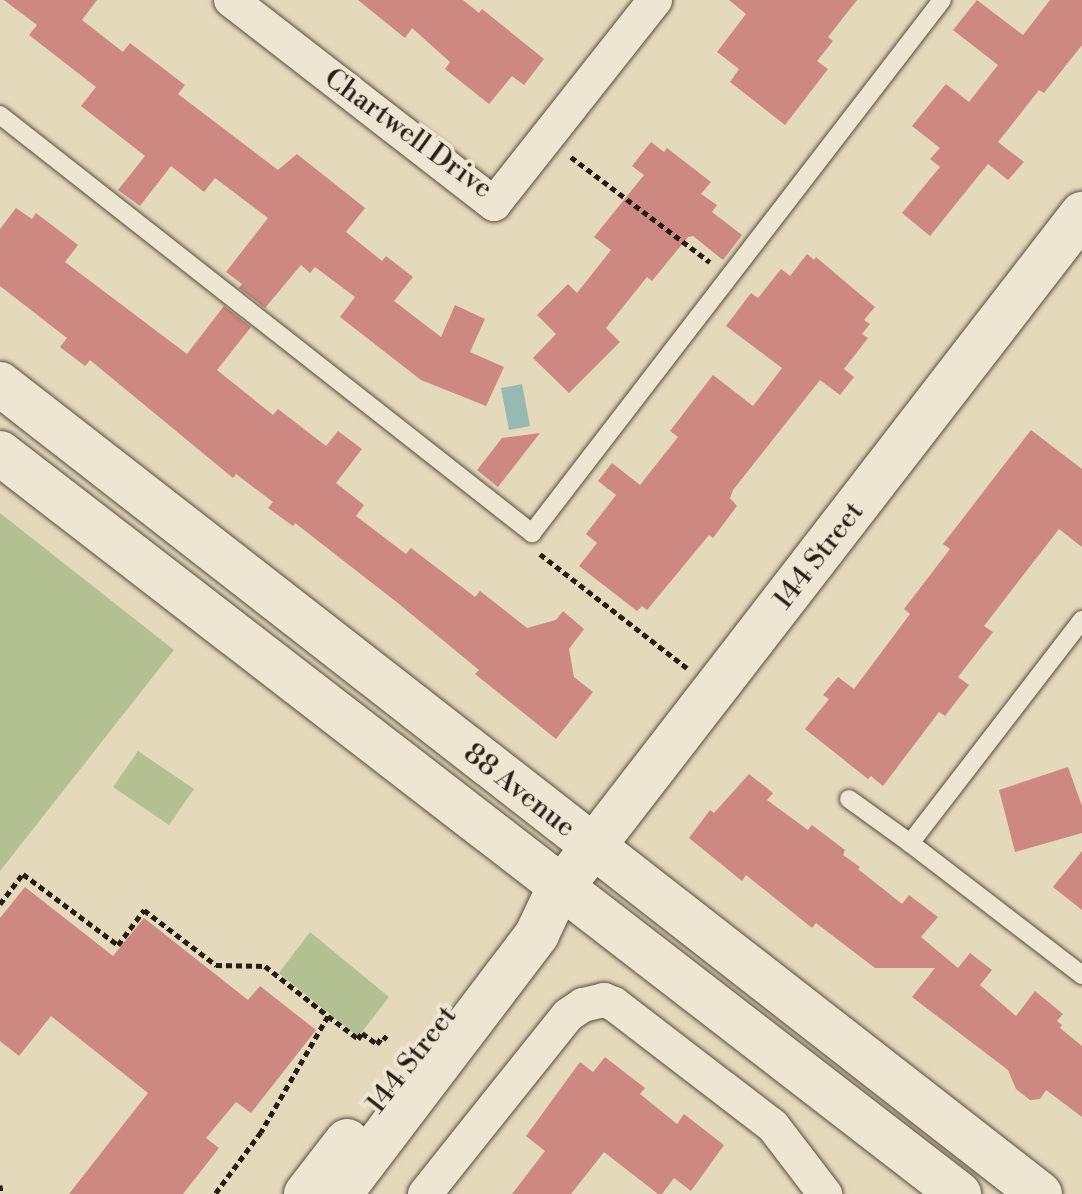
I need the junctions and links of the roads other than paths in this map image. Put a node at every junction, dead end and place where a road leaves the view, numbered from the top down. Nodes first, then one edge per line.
1 (231, 0) edge
2 (655, 0) edge
3 (942, 0) edge
4 (0, 115) edge
5 (1082, 214) edge
6 (0, 384) edge
7 (0, 453) edge
8 (1082, 620) edge
9 (849, 799) dead end
10 (910, 843) junction
11 (592, 848) junction
12 (558, 892) junction
13 (1082, 975) edge
14 (306, 1194) edge
15 (340, 1194) edge
16 (425, 1194) edge
17 (825, 1194) edge
18 (959, 1194) edge
19 (1040, 1194) edge

1 - 2 street, Chartwell Drive
3 - 4 lane
5 - 11 main road, 144 Street
6 - 11 main road, 88 Avenue
7 - 12 main road, 88 Avenue
8 - 10 lane
9 - 10 lane
10 - 13 lane
11 - 12 main road, 144 Street
11 - 19 main road, 88 Avenue
12 - 14 main road, 144 Street
12 - 15 main road, 144 Street
12 - 18 main road, 88 Avenue
16 - 17 street

